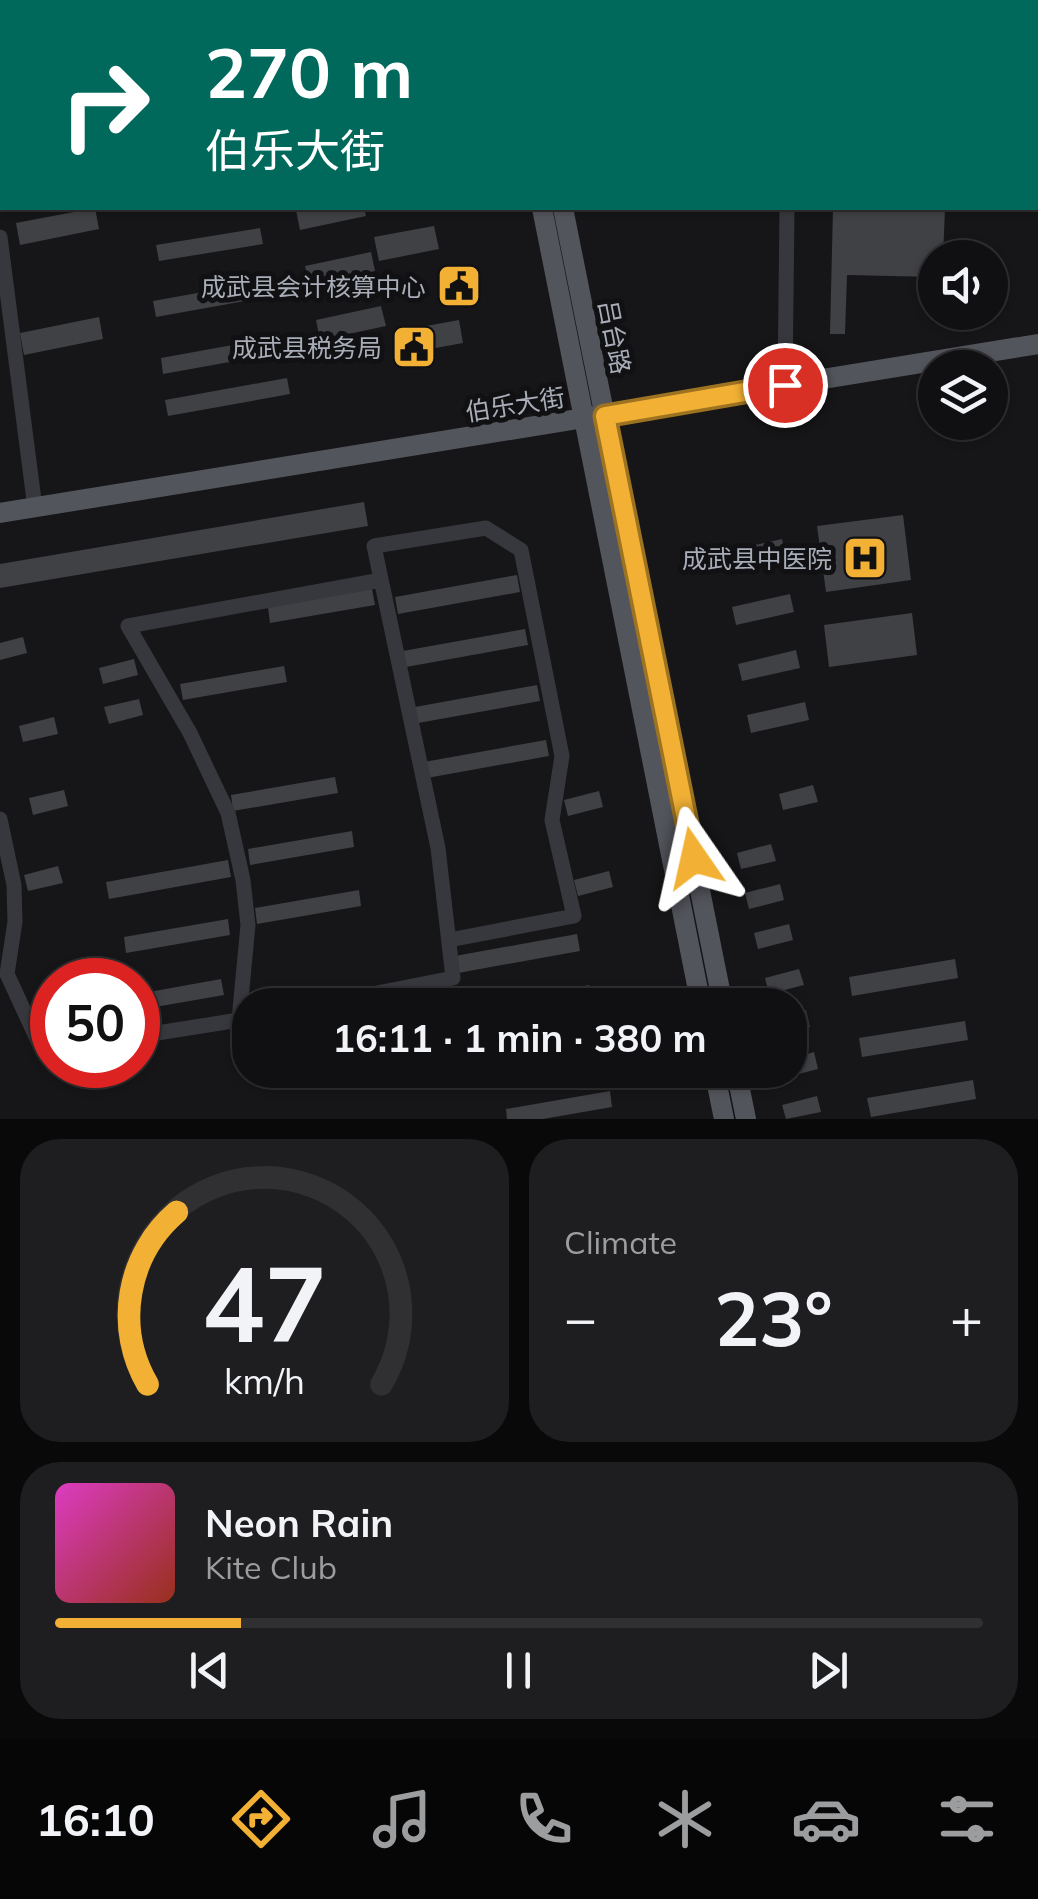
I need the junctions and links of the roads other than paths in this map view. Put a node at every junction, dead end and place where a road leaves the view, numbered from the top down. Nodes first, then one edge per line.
1 (543, 210) edge
2 (563, 210) edge
3 (787, 210) edge
4 (0, 237) edge
5 (1038, 344) edge
6 (785, 385) junction
7 (595, 417) junction
8 (35, 508) junction
9 (0, 514) edge
10 (381, 580) junction
11 (0, 819) edge
12 (449, 940) junction
13 (245, 988) edge
14 (403, 988) edge
15 (699, 988) edge
16 (719, 988) edge
17 (232, 1021) edge
18 (30, 1024) edge
19 (160, 1032) edge
20 (718, 1088) edge
21 (740, 1088) edge
22 (724, 1119) edge
23 (746, 1119) edge

1 - 7 main road, 吕台路
2 - 7 main road, 吕台路
3 - 6 street
4 - 8 street
5 - 6 main road, 伯乐大街
6 - 7 main road, 伯乐大街
7 - 8 main road, 伯乐大街
7 - 15 main road, 吕台路
7 - 16 main road, 吕台路
8 - 9 main road, 伯乐大街
10 - 12 street
10 - 12 street
10 - 13 street
11 - 18 street
12 - 14 street
17 - 19 street
20 - 22 main road
21 - 23 main road

